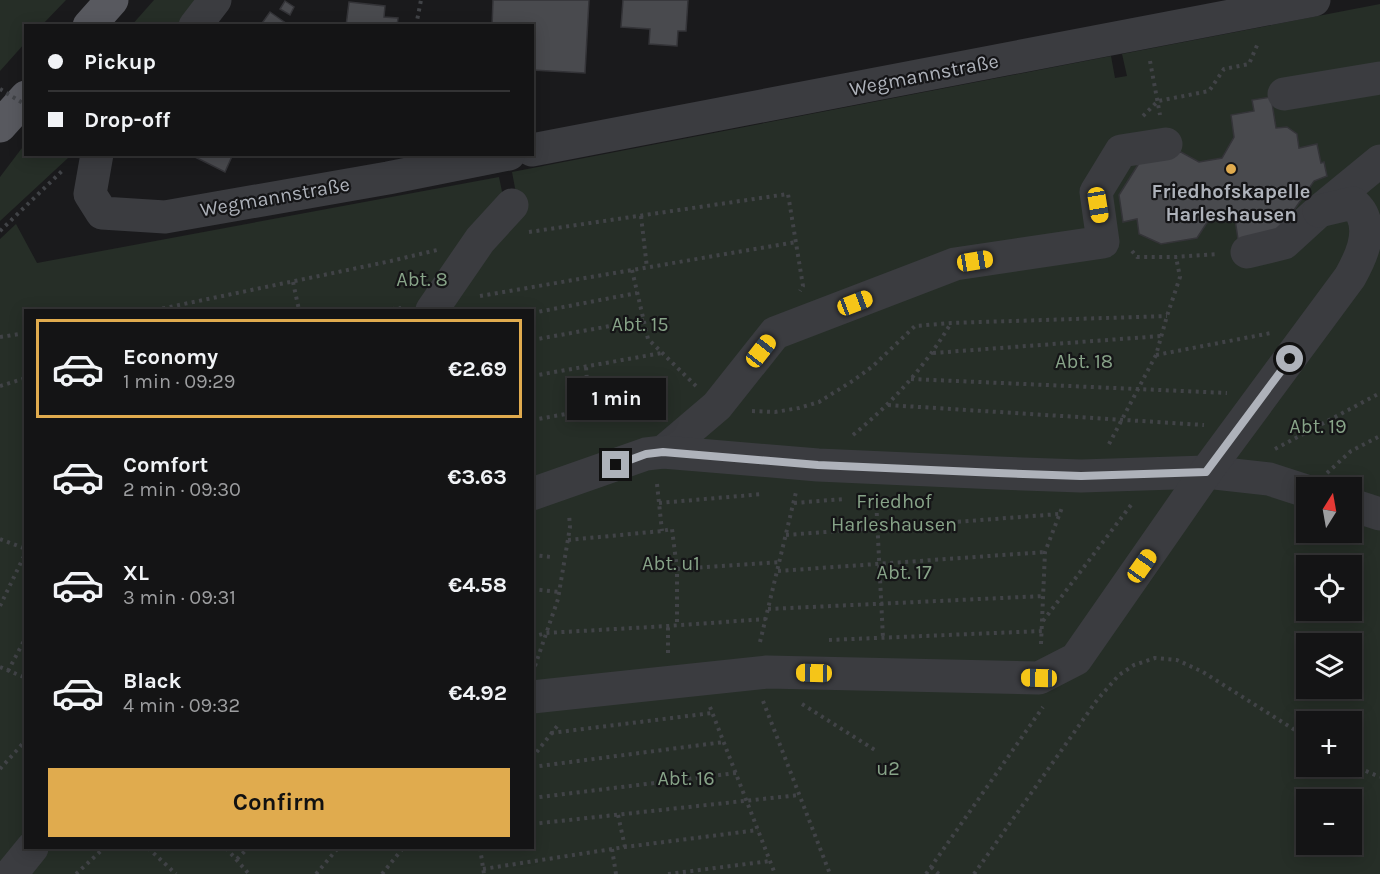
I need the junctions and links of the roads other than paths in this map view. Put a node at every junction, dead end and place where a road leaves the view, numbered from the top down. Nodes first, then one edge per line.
1 (112, 0) edge
2 (215, 0) edge
3 (1314, 0) edge
4 (1206, 10) edge
5 (91, 24) edge
6 (197, 24) edge
7 (1380, 78) edge
8 (1284, 94) dead end
9 (24, 99) edge
10 (0, 126) edge
11 (1166, 144) dead end
12 (534, 150) edge
13 (97, 156) edge
14 (499, 156) edge
15 (1380, 161) edge
16 (512, 205) dead end
17 (1318, 211) junction
18 (1247, 252) road end
19 (435, 307) edge
20 (663, 452) junction
21 (1206, 472) junction
22 (1296, 482) edge
23 (534, 493) edge
24 (1362, 508) edge
25 (1380, 514) edge
26 (534, 683) edge
27 (31, 849) edge
28 (10, 874) edge

1 - 5 main road
2 - 6 street
3 - 4 street, Wegmannstraße
4 - 12 street, Wegmannstraße
7 - 8 street
9 - 10 main road
11 - 20 street
13 - 14 street, Wegmannstraße
15 - 17 street
16 - 19 street
17 - 18 street
17 - 21 street
20 - 21 street
20 - 23 street
21 - 22 street
21 - 26 street
24 - 25 street
27 - 28 street

